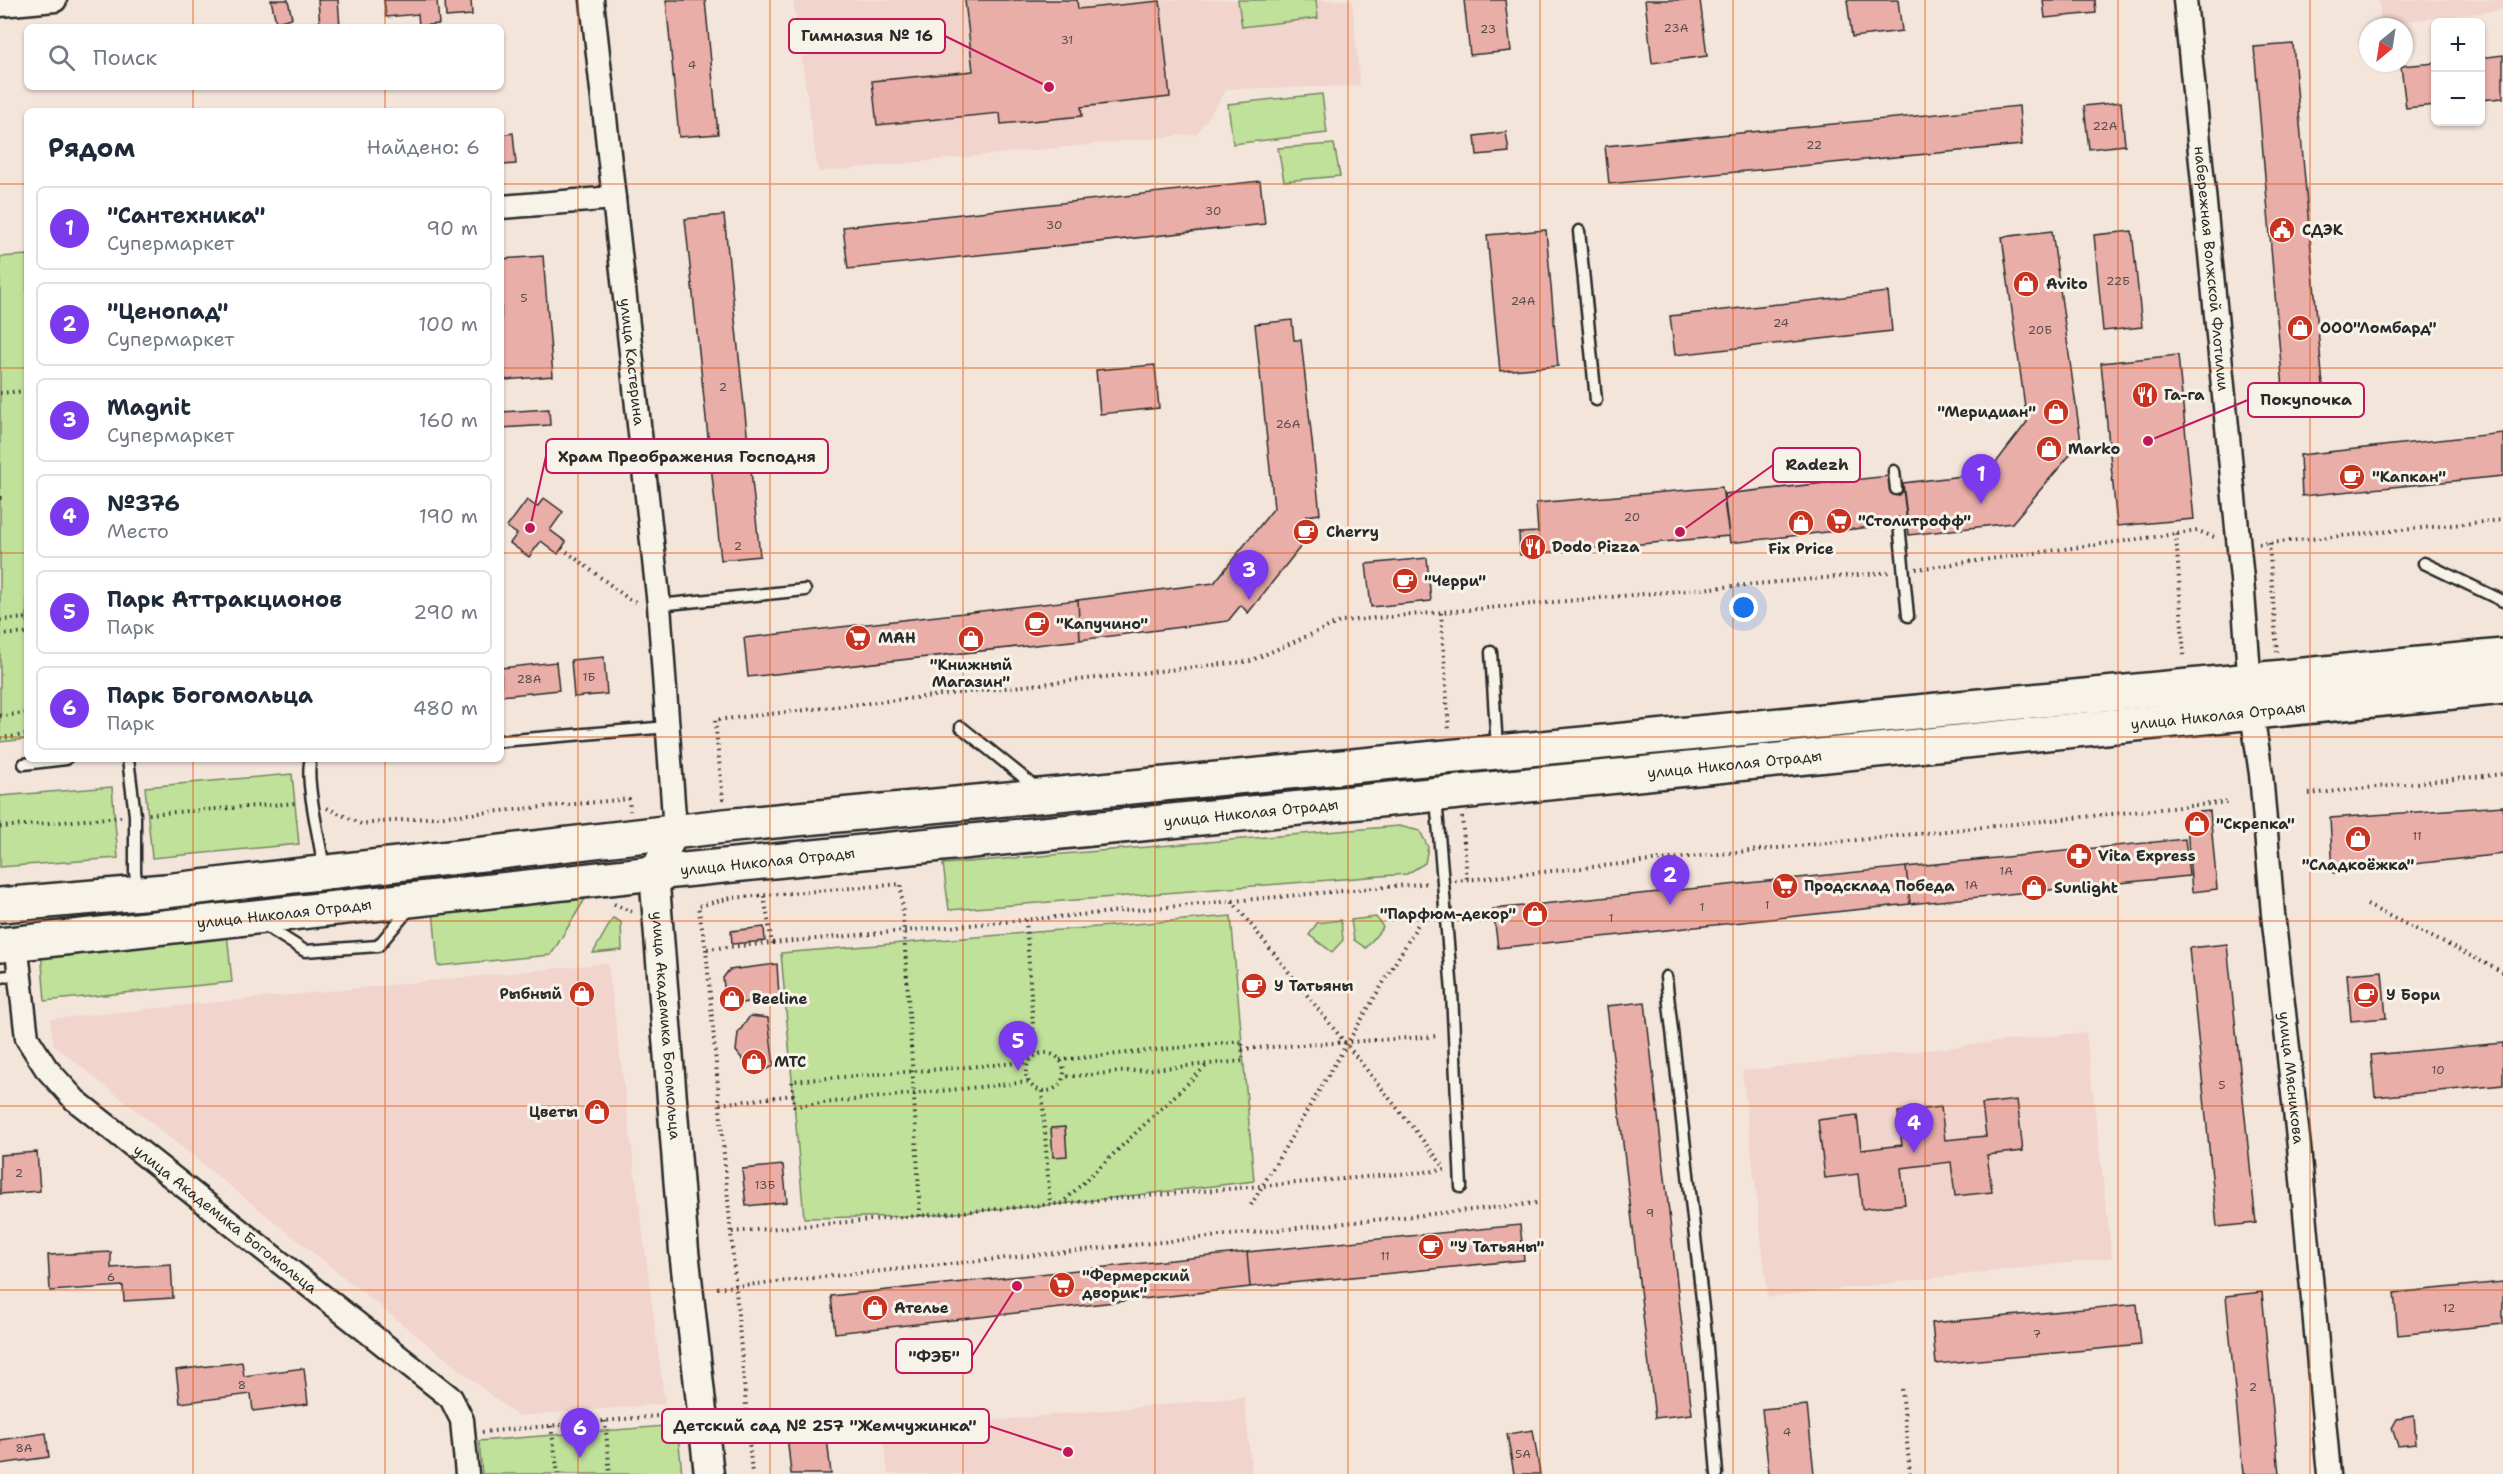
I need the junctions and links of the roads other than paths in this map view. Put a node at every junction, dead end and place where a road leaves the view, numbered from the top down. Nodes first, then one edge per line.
1 (55, 0) edge
2 (592, 0) edge
3 (2185, 0) edge
4 (0, 5) edge
5 (614, 198) junction
6 (504, 207) edge
7 (1579, 231) dead end
8 (1596, 400) dead end
9 (1894, 471) dead end
10 (1896, 489) dead end
11 (1899, 524) dead end
12 (2424, 563) dead end
13 (805, 590) dead end
14 (2503, 601) edge
15 (659, 605) junction
16 (1908, 616) dead end
17 (1491, 652) dead end
18 (2503, 656) edge
19 (2503, 687) edge
20 (2251, 697) junction
21 (668, 727) junction
22 (961, 727) dead end
23 (504, 741) edge
24 (1497, 752) junction
25 (41, 762) edge
26 (128, 762) edge
27 (310, 762) edge
28 (24, 764) dead end
29 (1045, 795) junction
30 (1448, 801) junction
31 (675, 831) junction
32 (325, 872) junction
33 (654, 873) junction
34 (138, 893) junction
35 (419, 898) junction
36 (0, 905) edge
37 (251, 917) junction
38 (9, 960) edge
39 (1666, 977) dead end
40 (1461, 1187) road end
41 (467, 1474) edge
42 (709, 1474) edge
43 (1717, 1474) edge
44 (2329, 1474) edge

1 - 4 street
2 - 5 street, улица Кастерина
3 - 20 street, набережная Волжской Флотилии
5 - 6 street
5 - 15 street, улица Кастерина
7 - 8 lane
9 - 10 lane
11 - 16 lane
12 - 14 lane
13 - 15 lane
15 - 21 street, улица Кастерина
17 - 24 lane
18 - 20 main road, улица Николая Отрады
19 - 20 main road, улица Николая Отрады
20 - 24 main road, улица Николая Отрады
20 - 30 main road, улица Николая Отрады
20 - 44 street, улица Мясникова
21 - 23 lane
21 - 31 street, улица Кастерина
22 - 29 lane
24 - 29 main road, улица Николая Отрады
25 - 28 lane
26 - 34 lane
27 - 32 lane
29 - 31 main road, улица Николая Отрады
30 - 33 main road, улица Николая Отрады
30 - 40 lane
31 - 32 main road, улица Николая Отрады
31 - 33 street
32 - 34 main road, улица Николая Отрады
33 - 35 main road, улица Николая Отрады
33 - 42 street, улица Академика Богомольца
34 - 36 main road, улица Николая Отрады
35 - 37 main road, улица Николая Отрады
35 - 37 lane
37 - 38 main road, улица Николая Отрады
38 - 41 street, улица Академика Богомольца
39 - 43 lane

